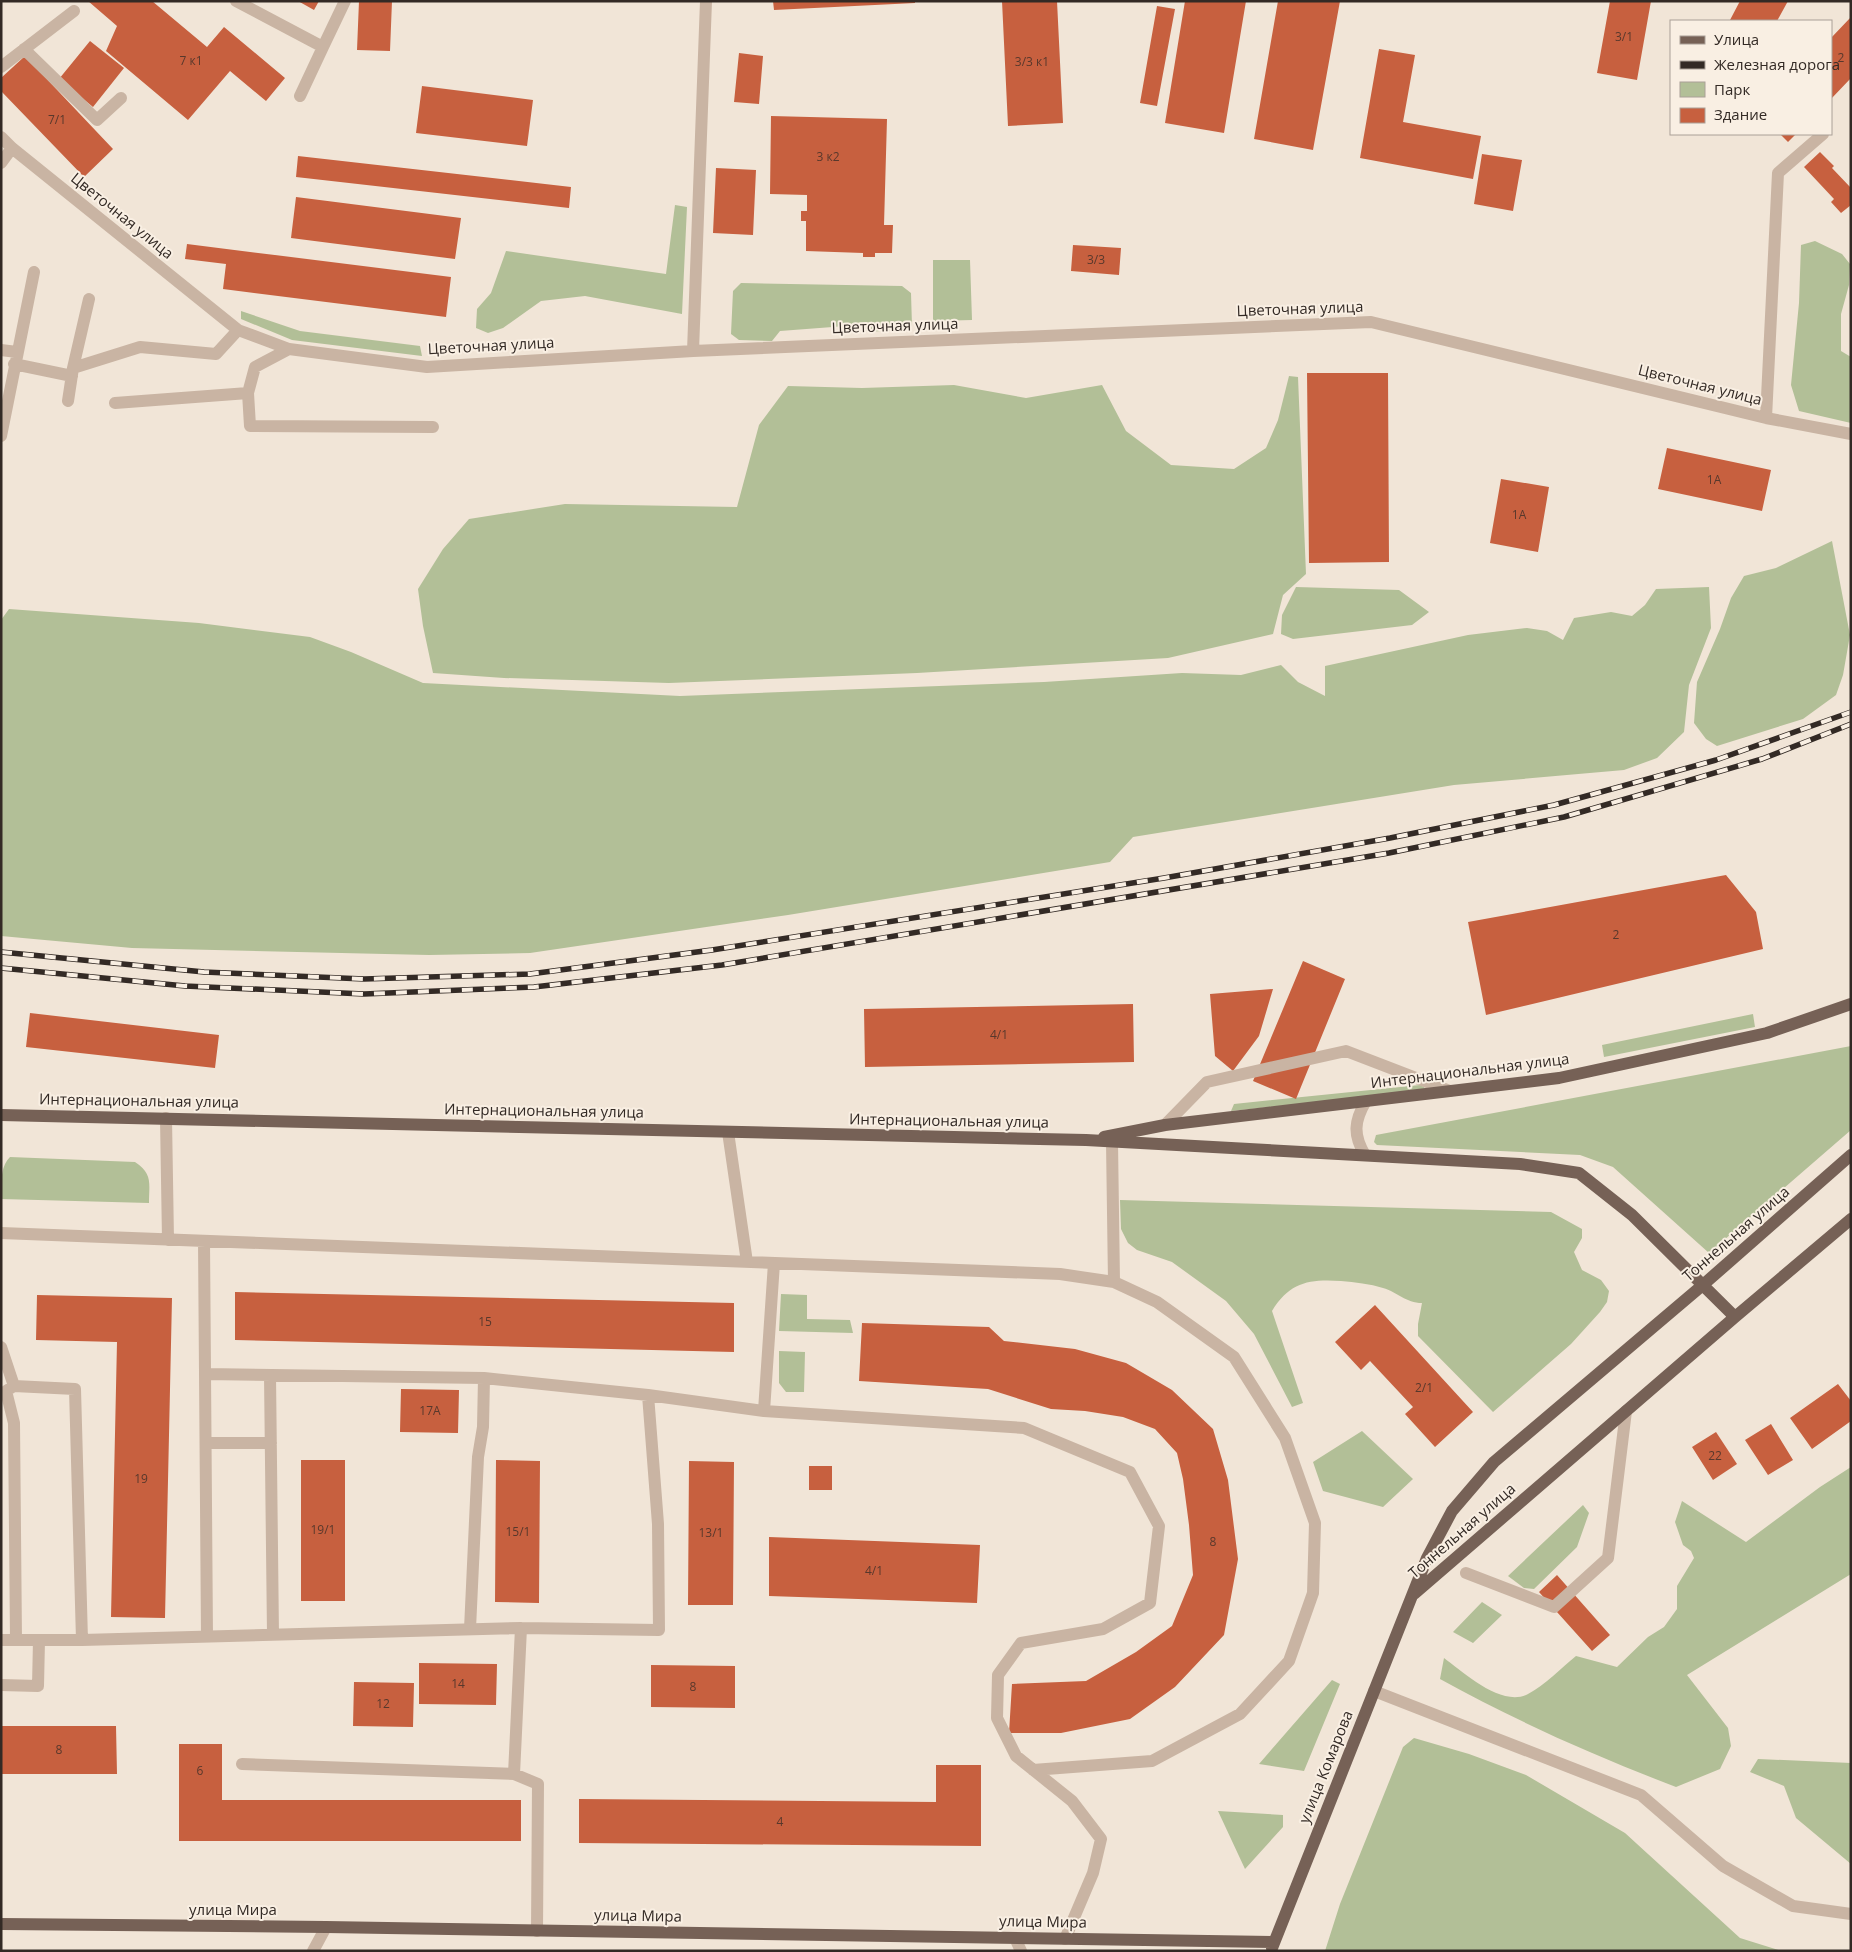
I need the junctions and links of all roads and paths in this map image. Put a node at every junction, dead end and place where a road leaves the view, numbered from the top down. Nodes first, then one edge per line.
1 (236, 1) edge
2 (345, 1) edge
3 (706, 1) edge
4 (74, 11) dead end
5 (322, 47) junction
6 (24, 49) junction
7 (1, 67) edge
8 (300, 96) dead end
9 (121, 98) dead end
10 (1822, 135) edge
11 (1, 137) edge
12 (12, 148) junction
13 (1, 163) edge
14 (34, 272) dead end
15 (89, 299) dead end
16 (238, 330) junction
17 (289, 349) junction
18 (1, 350) edge
19 (694, 351) junction
20 (15, 358) junction
21 (72, 372) junction
22 (248, 393) junction
23 (68, 401) dead end
24 (115, 402) dead end
25 (1766, 418) junction
26 (433, 428) dead end
27 (1851, 434) edge
28 (1, 436) edge
29 (1851, 1004) edge
30 (1450, 1091) junction
31 (1366, 1101) junction
32 (1, 1115) edge
33 (166, 1118) junction
34 (1165, 1125) junction
35 (728, 1132) junction
36 (1086, 1140) junction
37 (1112, 1142) junction
38 (1365, 1155) junction
39 (1851, 1156) edge
40 (1851, 1220) edge
41 (1, 1233) edge
42 (168, 1240) junction
43 (204, 1241) junction
44 (747, 1262) junction
45 (774, 1263) junction
46 (1114, 1282) junction
47 (1704, 1284) junction
48 (1735, 1316) junction
49 (1, 1347) edge
50 (205, 1374) junction
51 (270, 1375) junction
52 (484, 1378) junction
53 (7, 1390) edge
54 (648, 1395) junction
55 (764, 1411) junction
56 (1626, 1411) junction
57 (271, 1443) junction
58 (206, 1444) junction
59 (1466, 1573) dead end
60 (1412, 1596) junction
61 (521, 1628) junction
62 (470, 1630) junction
63 (272, 1635) junction
64 (207, 1637) junction
65 (1, 1640) edge
66 (16, 1640) junction
67 (39, 1640) junction
68 (82, 1640) junction
69 (1, 1685) edge
70 (1374, 1691) junction
71 (242, 1764) dead end
72 (1033, 1770) junction
73 (514, 1774) junction
74 (1851, 1914) edge
75 (1, 1924) edge
76 (326, 1927) junction
77 (537, 1930) junction
78 (1015, 1938) junction
79 (1065, 1939) junction
80 (1272, 1947) edge
81 (313, 1951) edge
82 (1021, 1951) edge

1 - 5 street
2 - 5 street
3 - 19 street
4 - 6 street
5 - 8 street
6 - 7 street
6 - 9 street
10 - 25 street
11 - 12 street, Цветочная улица
12 - 13 street
12 - 16 street, Цветочная улица
14 - 20 street
15 - 21 street
16 - 17 street, Цветочная улица
16 - 21 street
17 - 19 street, Цветочная улица
17 - 22 street
18 - 20 street
19 - 25 street, Цветочная улица
20 - 21 street
20 - 28 street
21 - 23 street
22 - 24 street
22 - 26 street
25 - 27 street, Цветочная улица
29 - 30 main road, Интернациональная улица
30 - 31 main road, Интернациональная улица
30 - 34 street
31 - 34 main road, Интернациональная улица
31 - 38 street
32 - 33 main road, Интернациональная улица
33 - 35 main road, Интернациональная улица
33 - 42 street
34 - 36 main road, Интернациональная улица
35 - 36 main road, Интернациональная улица
35 - 44 street
36 - 37 main road, Интернациональная улица
37 - 38 main road, Интернациональная улица
37 - 46 street
38 - 47 main road, Интернациональная улица
39 - 47 main road, Тоннельная улица
40 - 48 main road, Тоннельная улица
41 - 42 street
42 - 43 street
43 - 44 street
43 - 50 street
44 - 45 street
45 - 46 street
45 - 55 street
46 - 72 street
47 - 48 main road, Интернациональная улица
47 - 60 main road, Тоннельная улица
48 - 56 main road, Тоннельная улица
49 - 53 street
50 - 51 street
50 - 58 street
51 - 52 street
51 - 57 street
52 - 54 street
52 - 62 street
53 - 66 street
53 - 68 street
54 - 55 street
54 - 61 street
55 - 72 street
56 - 59 street
56 - 60 main road, Тоннельная улица
57 - 58 street
57 - 63 street
58 - 64 street
60 - 70 main road, улица Комарова
61 - 62 street
61 - 73 street
62 - 63 street
63 - 64 street
64 - 68 street
65 - 66 street
66 - 67 street
67 - 68 street
67 - 69 street
70 - 74 street
70 - 80 main road, улица Комарова
71 - 73 street
72 - 79 street
73 - 77 street
75 - 76 main road, улица Мира
76 - 77 main road, улица Мира
76 - 81 street
77 - 78 main road, улица Мира
78 - 79 main road, улица Мира
78 - 82 street
79 - 80 main road, улица Мира

